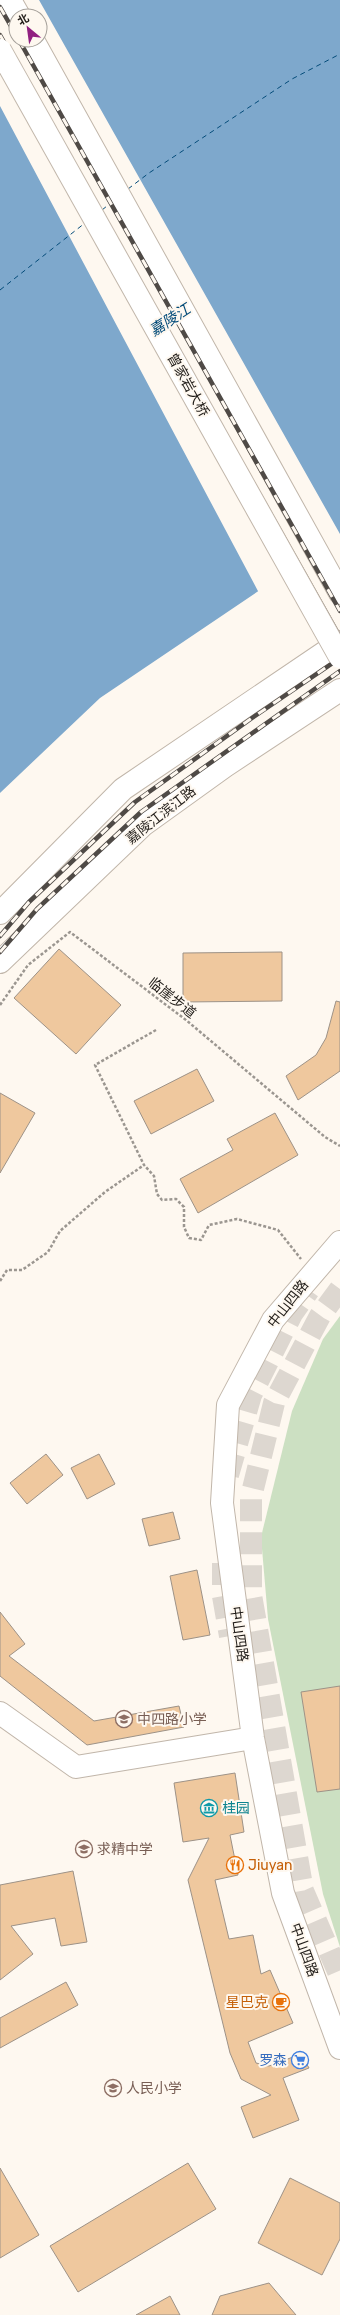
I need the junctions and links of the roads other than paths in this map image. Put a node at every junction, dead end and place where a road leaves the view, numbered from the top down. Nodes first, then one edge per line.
1 (37, 48) edge
2 (0, 50) edge
3 (340, 593) edge
4 (340, 642) edge
5 (340, 656) edge
6 (340, 690) edge
7 (0, 913) edge
8 (0, 962) edge
9 (340, 1242) edge
10 (0, 1713) edge
11 (253, 1738) junction
12 (340, 2048) edge

1 - 3 main road
2 - 5 main road, 曾家岩大桥, bridge
4 - 7 main road
6 - 8 main road, 嘉陵江滨江路
9 - 11 main road, 中山四路
10 - 11 main road
11 - 12 main road, 中山四路

